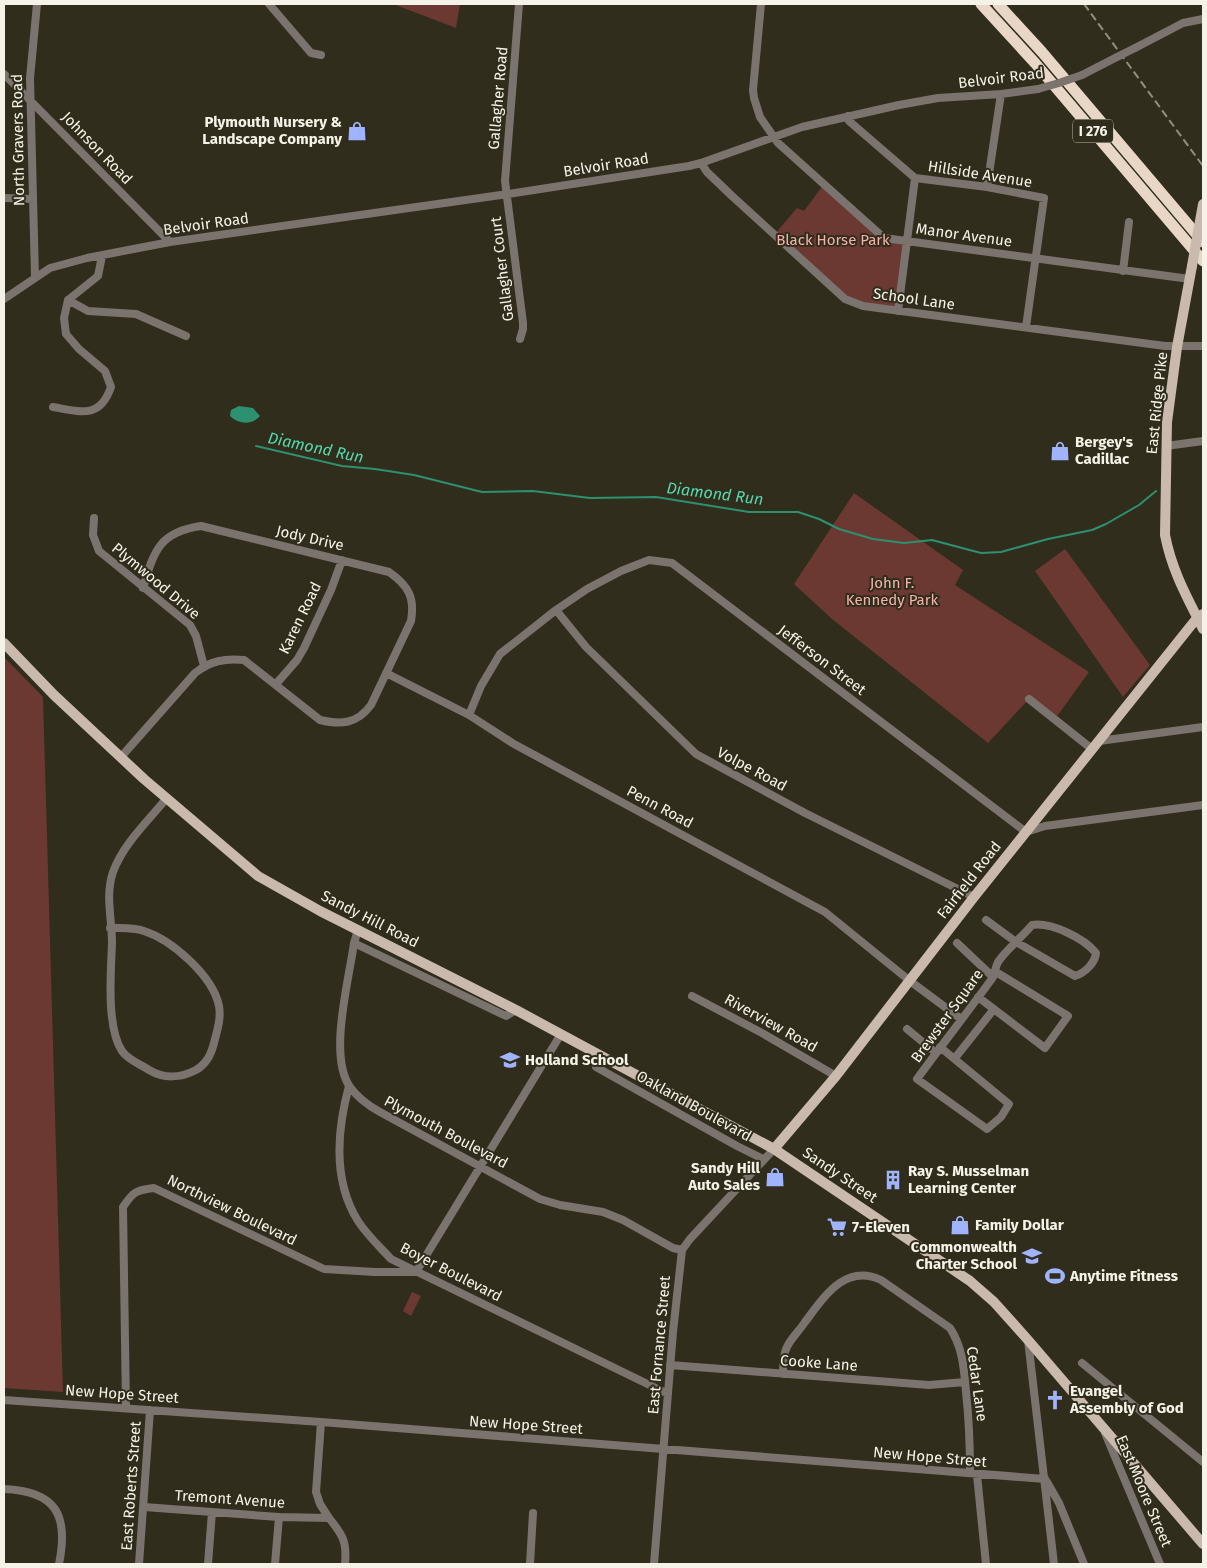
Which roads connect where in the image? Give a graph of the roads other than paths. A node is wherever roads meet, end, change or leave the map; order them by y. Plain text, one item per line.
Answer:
1 (37, 4) edge
2 (269, 4) edge
3 (519, 4) edge
4 (762, 4) edge
5 (981, 4) edge
6 (998, 4) edge
7 (1203, 19) edge
8 (321, 54) dead end
9 (4, 74) edge
10 (1001, 94) junction
11 (31, 100) junction
12 (848, 116) junction
13 (773, 136) junction
14 (701, 163) junction
15 (915, 178) junction
16 (987, 187) junction
17 (508, 194) junction
18 (4, 198) edge
19 (33, 199) junction
20 (1203, 204) edge
21 (1129, 222) dead end
22 (907, 241) junction
23 (170, 242) junction
24 (1203, 242) edge
25 (102, 256) junction
26 (1036, 258) junction
27 (1198, 263) edge
28 (1124, 271) junction
29 (34, 277) junction
30 (1190, 279) junction
31 (4, 299) edge
32 (68, 300) junction
33 (898, 311) junction
34 (1026, 327) junction
35 (186, 336) dead end
36 (520, 339) dead end
37 (1203, 346) edge
38 (1177, 347) junction
39 (53, 407) dead end
40 (1203, 441) edge
41 (1166, 446) junction
42 (94, 518) dead end
43 (342, 560) junction
44 (144, 588) junction
45 (556, 610) junction
46 (1200, 616) edge
47 (1203, 629) edge
48 (4, 643) edge
49 (204, 666) junction
50 (386, 673) junction
51 (276, 684) junction
52 (1029, 699) dead end
53 (469, 715) junction
54 (1203, 727) edge
55 (1099, 741) junction
56 (1092, 749) junction
57 (121, 757) junction
58 (166, 799) junction
59 (1203, 806) edge
60 (1026, 832) junction
61 (974, 897) junction
62 (986, 920) dead end
63 (110, 928) junction
64 (358, 930) junction
65 (1016, 942) junction
66 (354, 943) junction
67 (957, 944) dead end
68 (995, 974) junction
69 (910, 981) junction
70 (692, 996) dead end
71 (978, 997) junction
72 (516, 1010) junction
73 (994, 1010) junction
74 (960, 1019) junction
75 (906, 1029) dead end
76 (561, 1034) junction
77 (938, 1050) junction
78 (599, 1055) junction
79 (955, 1058) junction
80 (836, 1076) junction
81 (349, 1086) junction
82 (774, 1149) junction
83 (763, 1159) junction
84 (481, 1165) junction
85 (682, 1250) junction
86 (416, 1272) junction
87 (1028, 1340) junction
88 (1082, 1363) dead end
89 (670, 1365) junction
90 (783, 1374) junction
91 (965, 1382) junction
92 (668, 1394) junction
93 (4, 1400) edge
94 (126, 1408) junction
95 (150, 1410) junction
96 (320, 1422) junction
97 (1103, 1428) junction
98 (664, 1449) junction
99 (1203, 1462) edge
100 (974, 1474) junction
101 (1046, 1479) junction
102 (4, 1489) edge
103 (144, 1507) junction
104 (212, 1512) junction
105 (533, 1513) dead end
106 (279, 1517) junction
107 (329, 1518) junction
108 (1203, 1544) edge
109 (59, 1564) edge
110 (140, 1564) edge
111 (208, 1564) edge
112 (275, 1564) edge
113 (345, 1564) edge
114 (530, 1564) edge
115 (654, 1564) edge
116 (986, 1564) edge
117 (1054, 1564) edge
118 (1084, 1564) edge
119 (1160, 1564) edge

1 - 11 street, North Gravers Road
2 - 8 street
3 - 17 street, Gallagher Road
4 - 13 street, Manor Avenue
5 - 27 highway, I 276
6 - 24 highway, I 276
7 - 10 street, Belvoir Road, bridge
9 - 11 street, Johnson Road
10 - 12 street, Belvoir Road
10 - 16 street
11 - 19 street, North Gravers Road
11 - 23 street, Johnson Road
12 - 13 street, Belvoir Road
12 - 15 street, Hillside Avenue
13 - 14 street, Belvoir Road
13 - 22 street, Manor Avenue
14 - 17 street, Belvoir Road
14 - 33 street, School Lane
15 - 16 street, Hillside Avenue
15 - 22 street
16 - 26 street, Hillside Avenue
17 - 23 street, Belvoir Road
17 - 36 street, Gallagher Court
18 - 19 street
19 - 29 street, North Gravers Road
20 - 27 main road, East Ridge Pike, bridge
21 - 28 street
22 - 26 street, Manor Avenue
22 - 33 street
23 - 25 street, Belvoir Road
25 - 29 street, Belvoir Road
25 - 32 street
26 - 28 street, Manor Avenue
26 - 34 street
27 - 30 main road, East Ridge Pike
28 - 30 street, Manor Avenue
29 - 31 street, Belvoir Road
30 - 38 main road, East Ridge Pike
32 - 35 street
32 - 39 street
33 - 34 street, School Lane
34 - 38 street, School Lane
37 - 38 street, School Lane
38 - 41 main road, East Ridge Pike
40 - 41 street
41 - 46 main road, East Ridge Pike
42 - 44 street, Plymwood Drive
43 - 44 street, Jody Drive
43 - 50 street, Jody Drive
43 - 51 street, Karen Road
44 - 49 street, Plymwood Drive
45 - 53 street, Jefferson Street
45 - 60 street, Jefferson Street
45 - 61 street, Volpe Road
46 - 47 main road, East Ridge Pike
46 - 55 main road, Fairfield Road
48 - 57 main road, Sandy Hill Road
49 - 51 street, Jody Drive
49 - 57 street
50 - 51 street, Jody Drive
50 - 53 street, Penn Road
52 - 56 street
53 - 69 street, Penn Road
54 - 55 street
55 - 56 main road, Fairfield Road
56 - 60 main road, Fairfield Road
57 - 58 main road, Sandy Hill Road
58 - 63 street
58 - 64 main road, Sandy Hill Road
59 - 60 street
60 - 61 main road, Fairfield Road
61 - 69 main road, Fairfield Road
62 - 65 street
63 - 63 street
64 - 66 street, Plymouth Boulevard
64 - 72 main road, Sandy Hill Road
65 - 65 street
65 - 68 street, Brewster Square
66 - 72 street
66 - 81 street, Plymouth Boulevard
67 - 68 street
68 - 71 street, Brewster Square
68 - 73 street
69 - 74 street, Penn Road
69 - 80 main road, Fairfield Road
70 - 80 street, Riverview Road
71 - 73 street
71 - 74 street, Brewster Square
72 - 76 main road, Sandy Hill Road
73 - 79 street
74 - 77 street, Brewster Square
75 - 77 street
76 - 78 main road, Sandy Hill Road
76 - 84 street
77 - 79 street
77 - 79 street, Brewster Square
78 - 82 main road, Sandy Hill Road
78 - 83 street, Oakland Boulevard
80 - 82 main road, Fairfield Road
81 - 84 street, Plymouth Boulevard
81 - 86 street, Boyer Boulevard
82 - 83 street, Fairfield Road
82 - 87 main road, Sandy Street
83 - 85 street
84 - 85 street, Plymouth Boulevard
84 - 86 street
85 - 89 street, East Fornance Street
86 - 92 street, Boyer Boulevard
86 - 94 street, Northview Boulevard
87 - 97 main road, Sandy Street
87 - 101 street
88 - 99 street
89 - 90 street, Cooke Lane
89 - 92 street, East Fornance Street
90 - 91 street, Cooke Lane
90 - 91 street, Cedar Lane
91 - 100 street, Cedar Lane
92 - 98 street, East Fornance Street
93 - 94 street, New Hope Street
94 - 95 street, New Hope Street
95 - 96 street, New Hope Street
95 - 103 street, East Roberts Street
96 - 98 street, New Hope Street
96 - 107 street
97 - 108 main road, Sandy Street
97 - 119 street, East Moore Street
98 - 100 street, New Hope Street
98 - 115 street, East Fornance Street
100 - 101 street, New Hope Street
100 - 116 street, Cedar Lane
101 - 117 street
101 - 118 street
102 - 109 street
103 - 104 street, Tremont Avenue
103 - 110 street, East Roberts Street
104 - 106 street, Tremont Avenue
104 - 111 street
105 - 114 street
106 - 107 street, Tremont Avenue
106 - 112 street
107 - 113 street

